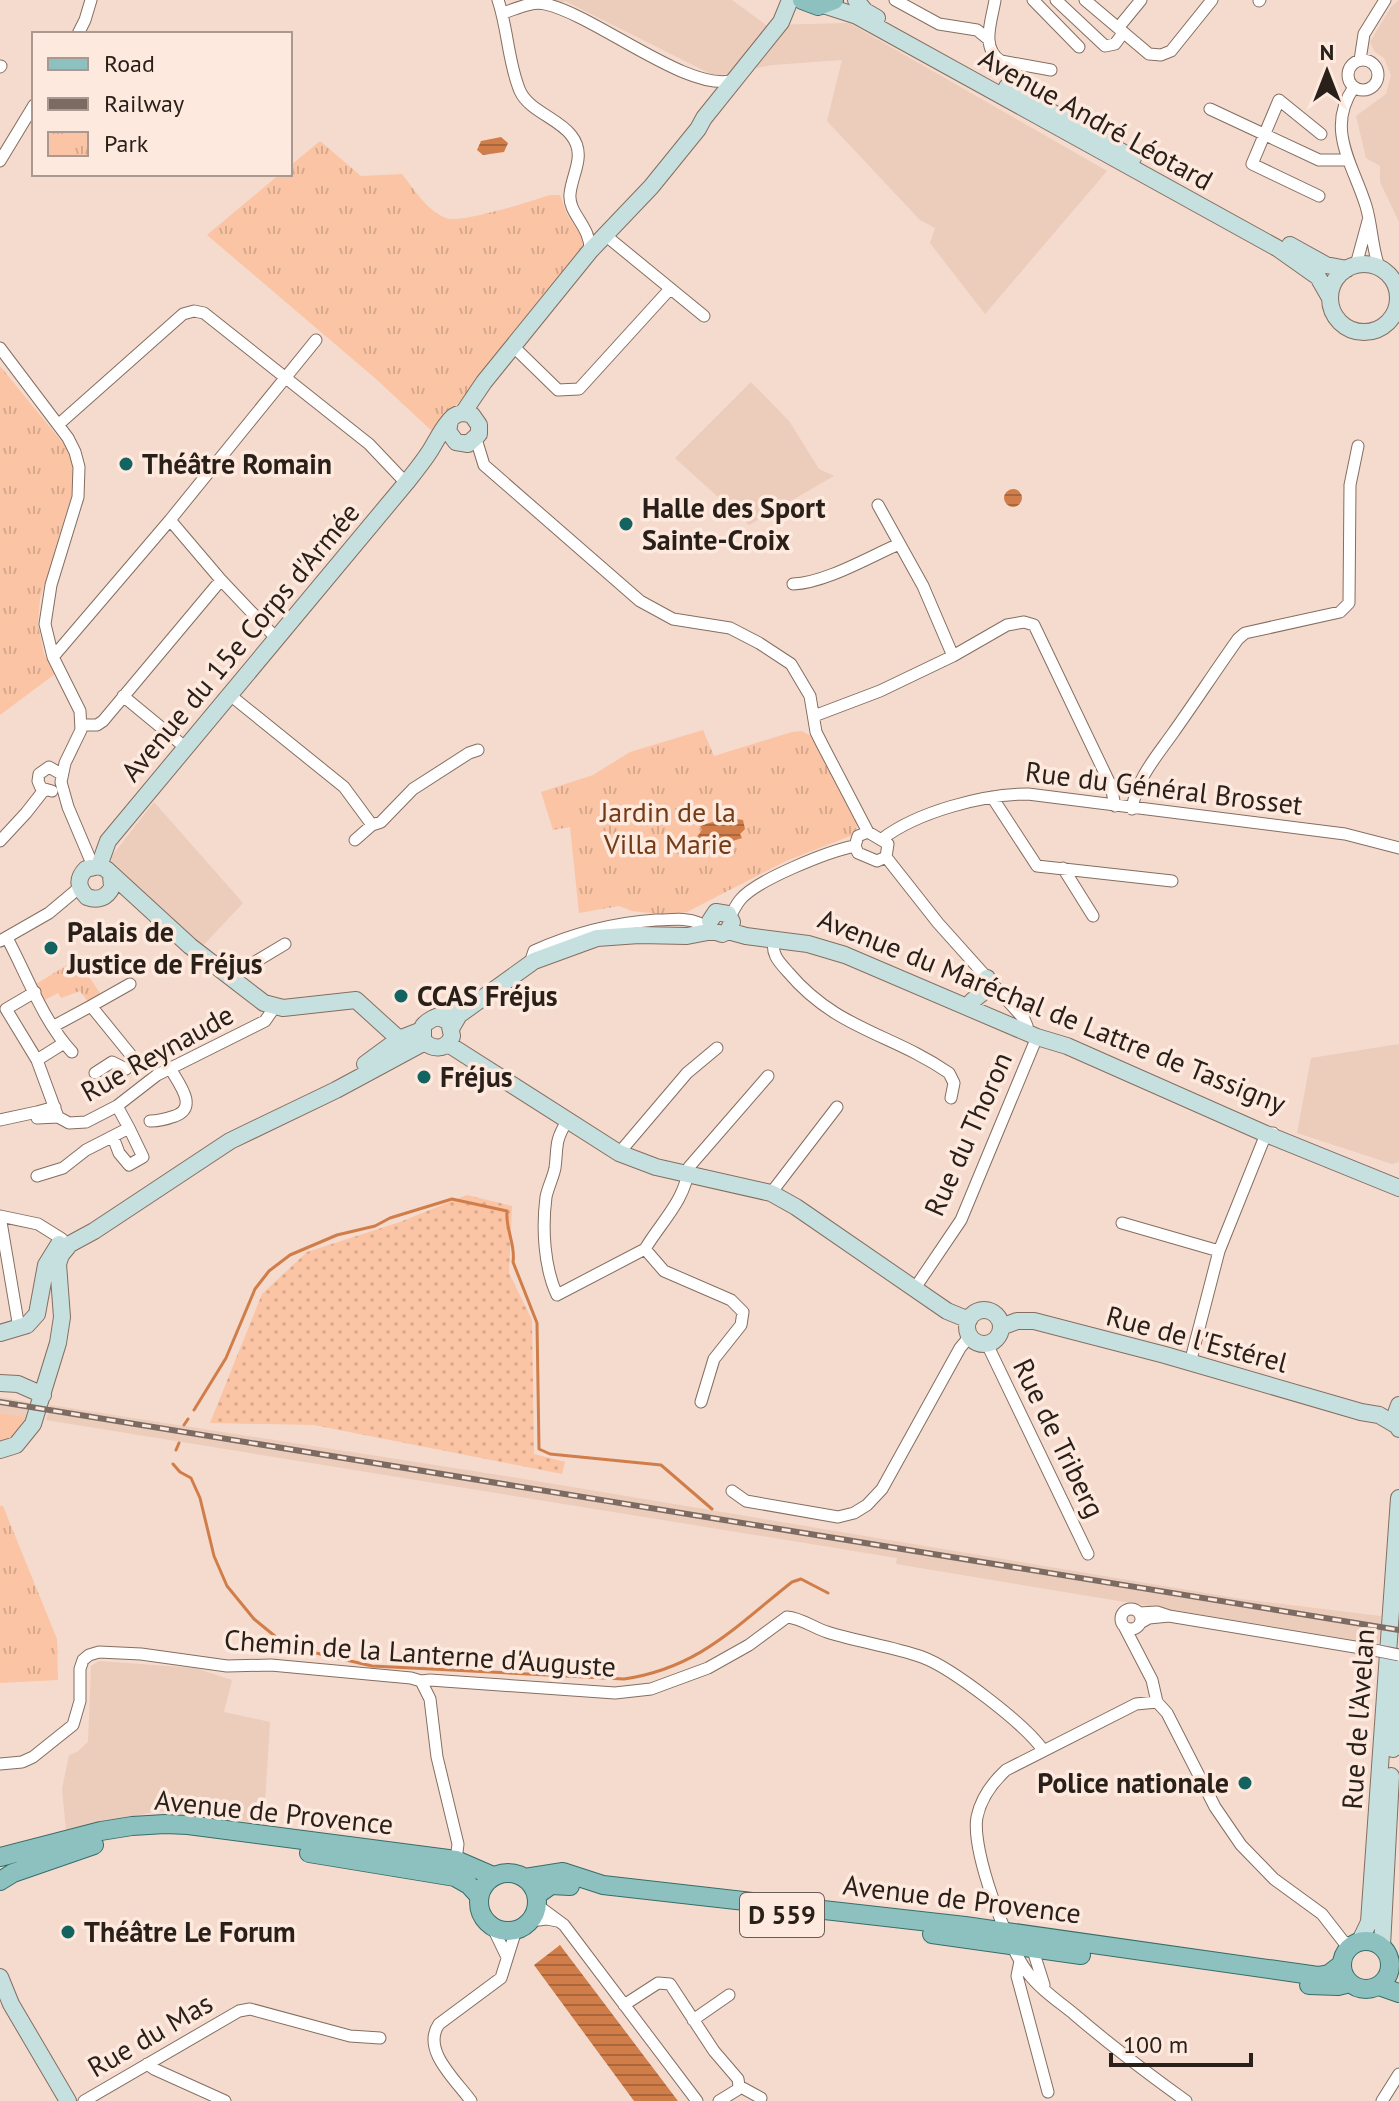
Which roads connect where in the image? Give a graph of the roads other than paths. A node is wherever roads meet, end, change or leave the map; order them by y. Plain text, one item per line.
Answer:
1 (91, 0) edge
2 (498, 0) edge
3 (790, 0) edge
4 (856, 0) edge
5 (895, 0) edge
6 (995, 0) edge
7 (1033, 0) edge
8 (1056, 0) edge
9 (1085, 0) edge
10 (1141, 0) edge
11 (1212, 0) edge
12 (1385, 0) edge
13 (818, 3) edge
14 (503, 13) junction
15 (1120, 31) junction
16 (79, 32) edge
17 (988, 39) junction
18 (1079, 47) dead end
19 (1360, 60) junction
20 (1051, 70) dead end
21 (736, 79) junction
22 (1354, 87) junction
23 (32, 108) edge
24 (1210, 109) dead end
25 (698, 129) junction
26 (1264, 134) junction
27 (1321, 134) dead end
28 (1348, 160) junction
29 (0, 161) edge
30 (1319, 196) dead end
31 (1369, 217) junction
32 (608, 238) junction
33 (590, 251) junction
34 (1352, 267) junction
35 (1379, 267) junction
36 (1396, 282) edge
37 (669, 290) junction
38 (1330, 298) junction
39 (1398, 309) edge
40 (704, 316) dead end
41 (316, 340) dead end
42 (0, 348) edge
43 (518, 351) junction
44 (285, 378) junction
45 (463, 417) junction
46 (59, 424) junction
47 (476, 439) junction
48 (453, 440) junction
49 (1358, 446) dead end
50 (429, 454) junction
51 (406, 483) junction
52 (878, 505) dead end
53 (170, 520) junction
54 (899, 544) junction
55 (221, 580) junction
56 (793, 584) dead end
57 (276, 638) junction
58 (953, 656) junction
59 (53, 657) junction
60 (230, 695) junction
61 (123, 696) junction
62 (814, 716) junction
63 (82, 725) junction
64 (74, 743) junction
65 (186, 748) junction
66 (478, 750) dead end
67 (49, 767) junction
68 (61, 778) junction
69 (48, 790) junction
70 (992, 797) junction
71 (1115, 806) junction
72 (68, 807) junction
73 (1132, 809) junction
74 (372, 825) junction
75 (868, 832) junction
76 (882, 839) junction
77 (355, 840) dead end
78 (0, 841) edge
79 (855, 846) junction
80 (104, 847) junction
81 (87, 848) junction
82 (1399, 848) edge
83 (886, 857) junction
84 (1063, 868) junction
85 (104, 873) junction
86 (1172, 881) dead end
87 (80, 887) junction
88 (1093, 916) dead end
89 (719, 924) junction
90 (774, 939) junction
91 (4, 940) edge
92 (285, 944) dead end
93 (230, 977) junction
94 (987, 978) junction
95 (130, 984) dead end
96 (35, 992) junction
97 (972, 1001) junction
98 (91, 1006) junction
99 (272, 1011) junction
100 (54, 1026) junction
101 (446, 1029) junction
102 (1032, 1031) junction
103 (424, 1036) junction
104 (398, 1046) junction
105 (717, 1048) dead end
106 (37, 1060) junction
107 (170, 1068) junction
108 (95, 1073) dead end
109 (768, 1076) dead end
110 (951, 1098) dead end
111 (117, 1106) junction
112 (837, 1107) dead end
113 (58, 1115) junction
114 (0, 1120) edge
115 (150, 1121) dead end
116 (567, 1121) junction
117 (129, 1128) junction
118 (1266, 1134) junction
119 (113, 1137) junction
120 (1306, 1141) junction
121 (619, 1153) junction
122 (688, 1174) junction
123 (37, 1176) dead end
124 (1399, 1178) edge
125 (1399, 1188) edge
126 (771, 1193) junction
127 (0, 1216) edge
128 (1122, 1223) dead end
129 (2, 1238) edge
130 (64, 1244) junction
131 (645, 1249) junction
132 (1219, 1251) junction
133 (5, 1278) edge
134 (915, 1288) junction
135 (1001, 1327) junction
136 (19, 1328) junction
137 (969, 1328) junction
138 (0, 1333) edge
139 (987, 1344) junction
140 (1190, 1363) junction
141 (0, 1383) edge
142 (43, 1395) junction
143 (701, 1402) dead end
144 (1398, 1417) edge
145 (0, 1450) edge
146 (732, 1491) dead end
147 (1399, 1498) edge
148 (1088, 1554) dead end
149 (1399, 1655) edge
150 (1399, 1663) edge
151 (1150, 1677) junction
152 (421, 1681) junction
153 (1142, 1701) junction
154 (1157, 1702) junction
155 (1043, 1750) junction
156 (0, 1764) edge
157 (0, 1857) edge
158 (456, 1860) junction
159 (493, 1876) junction
160 (525, 1878) junction
161 (0, 1881) edge
162 (0, 1893) edge
163 (479, 1896) junction
164 (530, 1913) junction
165 (562, 1922) junction
166 (492, 1926) junction
167 (1020, 1944) junction
168 (1382, 1946) junction
169 (1349, 1952) junction
170 (506, 1955) junction
171 (1395, 1970) edge
172 (0, 1977) edge
173 (1350, 1983) junction
174 (1379, 1986) junction
175 (1399, 1993) edge
176 (729, 1995) dead end
177 (624, 2005) junction
178 (693, 2020) junction
179 (380, 2038) dead end
180 (147, 2064) junction
181 (1399, 2074) edge
182 (739, 2086) junction
183 (1048, 2092) dead end
184 (761, 2098) dead end
185 (68, 2101) edge
186 (84, 2101) edge
187 (225, 2101) edge
188 (471, 2101) edge
189 (697, 2101) edge
190 (719, 2101) edge
191 (1186, 2101) edge
192 (1382, 2101) edge

1 - 16 street
2 - 14 street
3 - 21 main road, Avenue du 15e Corps d'Armée
4 - 34 main road, Avenue André Léotard
5 - 17 street
6 - 17 street
7 - 18 street
8 - 15 street
9 - 15 street
10 - 15 street
11 - 15 street
12 - 19 street
13 - 25 main road, Avenue du 15e Corps d'Armée
13 - 38 main road, Avenue André Léotard
14 - 21 street
14 - 33 street
17 - 20 street
19 - 22 street
19 - 22 street
21 - 25 main road, Avenue du 15e Corps d'Armée
22 - 28 street
23 - 29 street
24 - 26 street
25 - 32 main road, Avenue du 15e Corps d'Armée
26 - 27 street
26 - 28 street
26 - 30 street
28 - 31 street
31 - 34 street
31 - 35 street
32 - 33 main road, Avenue du 15e Corps d'Armée
32 - 37 street
32 - 43 main road, Avenue du 15e Corps d'Armée
33 - 45 main road, Avenue du 15e Corps d'Armée
34 - 35 main road
34 - 38 main road
35 - 36 main road
36 - 39 main road
37 - 40 street
37 - 43 street
38 - 39 main road
41 - 44 street
42 - 46 street
43 - 45 main road, Avenue du 15e Corps d'Armée
44 - 46 street
44 - 51 street
44 - 53 street
45 - 47 main road
45 - 48 main road
45 - 50 main road, Avenue du 15e Corps d'Armée
46 - 59 street
47 - 48 main road
47 - 62 street
48 - 50 main road, Avenue du 15e Corps d'Armée
49 - 73 street
50 - 51 main road, Avenue du 15e Corps d'Armée
51 - 57 main road, Avenue du 15e Corps d'Armée
52 - 54 street
53 - 55 street
53 - 59 street
54 - 56 street
54 - 58 street
55 - 57 street
55 - 61 street
57 - 60 main road, Avenue du 15e Corps d'Armée
58 - 62 street
58 - 71 street
59 - 63 street
60 - 65 main road, Avenue du 15e Corps d'Armée
60 - 74 street
61 - 63 street
61 - 65 street
62 - 75 street
63 - 64 street
64 - 67 street
64 - 68 street
65 - 80 main road, Avenue du 15e Corps d'Armée
66 - 74 street
67 - 68 street
67 - 69 street
68 - 69 street
68 - 72 street
69 - 72 street
69 - 78 street
70 - 71 street, Rue du Général Brosset
70 - 76 street, Rue du Général Brosset
70 - 84 street
71 - 73 street, Rue du Général Brosset
72 - 81 street
73 - 82 street, Rue du Général Brosset
74 - 77 street
75 - 76 street
75 - 79 street
76 - 83 street
79 - 83 street
79 - 89 street
80 - 81 street
80 - 85 main road, Avenue du 15e Corps d'Armée
81 - 85 street
83 - 94 street
84 - 86 street
84 - 88 street
85 - 87 main road, Avenue du 15e Corps d'Armée
85 - 87 main road
85 - 93 main road
85 - 99 main road
87 - 91 street
89 - 90 main road, Avenue du Maréchal de Lattre de Tassigny
89 - 97 main road, Avenue du Maréchal de Lattre de Tassigny
89 - 101 main road
89 - 101 main road
90 - 102 main road, Avenue du Maréchal de Lattre de Tassigny
90 - 110 street
91 - 96 street
92 - 93 street
93 - 104 main road
94 - 97 main road
94 - 102 street
95 - 98 street
96 - 100 street
96 - 106 street
97 - 102 main road, Avenue du Maréchal de Lattre de Tassigny
98 - 100 street
98 - 108 street
99 - 104 main road
99 - 107 street, Rue Reynaude
100 - 106 street
101 - 103 main road
101 - 103 main road
101 - 116 main road
102 - 118 main road, Avenue du Maréchal de Lattre de Tassigny
102 - 120 main road, Avenue du Maréchal de Lattre de Tassigny
102 - 134 street, Rue du Thoron
103 - 104 main road
104 - 130 main road
105 - 121 street
106 - 113 street
107 - 111 street, Rue Reynaude
107 - 115 street
109 - 122 street
111 - 113 street, Rue Reynaude
111 - 117 street
112 - 126 street
113 - 114 street
116 - 121 main road
116 - 131 street
117 - 119 street
117 - 119 street
118 - 120 street, Avenue du Maréchal de Lattre de Tassigny
118 - 125 main road, Avenue du Maréchal de Lattre de Tassigny
118 - 132 street
119 - 123 street
120 - 124 main road, Avenue du Maréchal de Lattre de Tassigny
121 - 122 main road
122 - 126 main road
122 - 131 street
126 - 134 main road
127 - 129 street
127 - 130 street
128 - 132 street
129 - 133 street
130 - 136 main road
130 - 142 main road
131 - 143 street
132 - 140 street
133 - 136 street
134 - 137 main road
135 - 137 main road
135 - 139 main road
135 - 140 main road, Rue de l'Estérel
136 - 138 main road
137 - 139 main road
137 - 146 street
139 - 148 street, Rue de Triberg
140 - 144 main road, Rue de l'Estérel
141 - 142 main road
142 - 145 main road
147 - 169 main road, Rue de l'Avelan
149 - 151 street, bridge
150 - 168 main road, Rue de l'Avelan
151 - 153 street
151 - 154 street
152 - 155 street, Chemin de la Lanterne d'Auguste
152 - 156 street, Chemin de la Lanterne d'Auguste
152 - 158 street
153 - 154 street
153 - 155 street
154 - 169 street
155 - 167 street
157 - 158 main road, Avenue de Provence
158 - 159 main road, Avenue de Provence
159 - 160 main road
159 - 163 main road
160 - 164 main road
160 - 167 main road, Avenue de Provence / D 559
161 - 162 main road
161 - 163 main road, Avenue de Provence
163 - 166 main road
164 - 165 street
164 - 165 street
164 - 166 main road
164 - 167 main road, Avenue de Provence / D 559
164 - 170 street
165 - 177 street
166 - 170 street
167 - 169 main road, Avenue de Provence / D 559
167 - 173 main road, Avenue de Provence / D 559
167 - 183 street
167 - 191 street
168 - 169 main road
168 - 171 main road
169 - 173 main road
170 - 188 street
171 - 174 main road
172 - 185 main road
173 - 174 main road
174 - 175 main road
176 - 178 street
177 - 178 street
177 - 189 street
178 - 182 street
179 - 180 street, Rue du Mas
180 - 186 street, Rue du Mas
180 - 187 street
181 - 192 street
182 - 184 street
182 - 190 street

